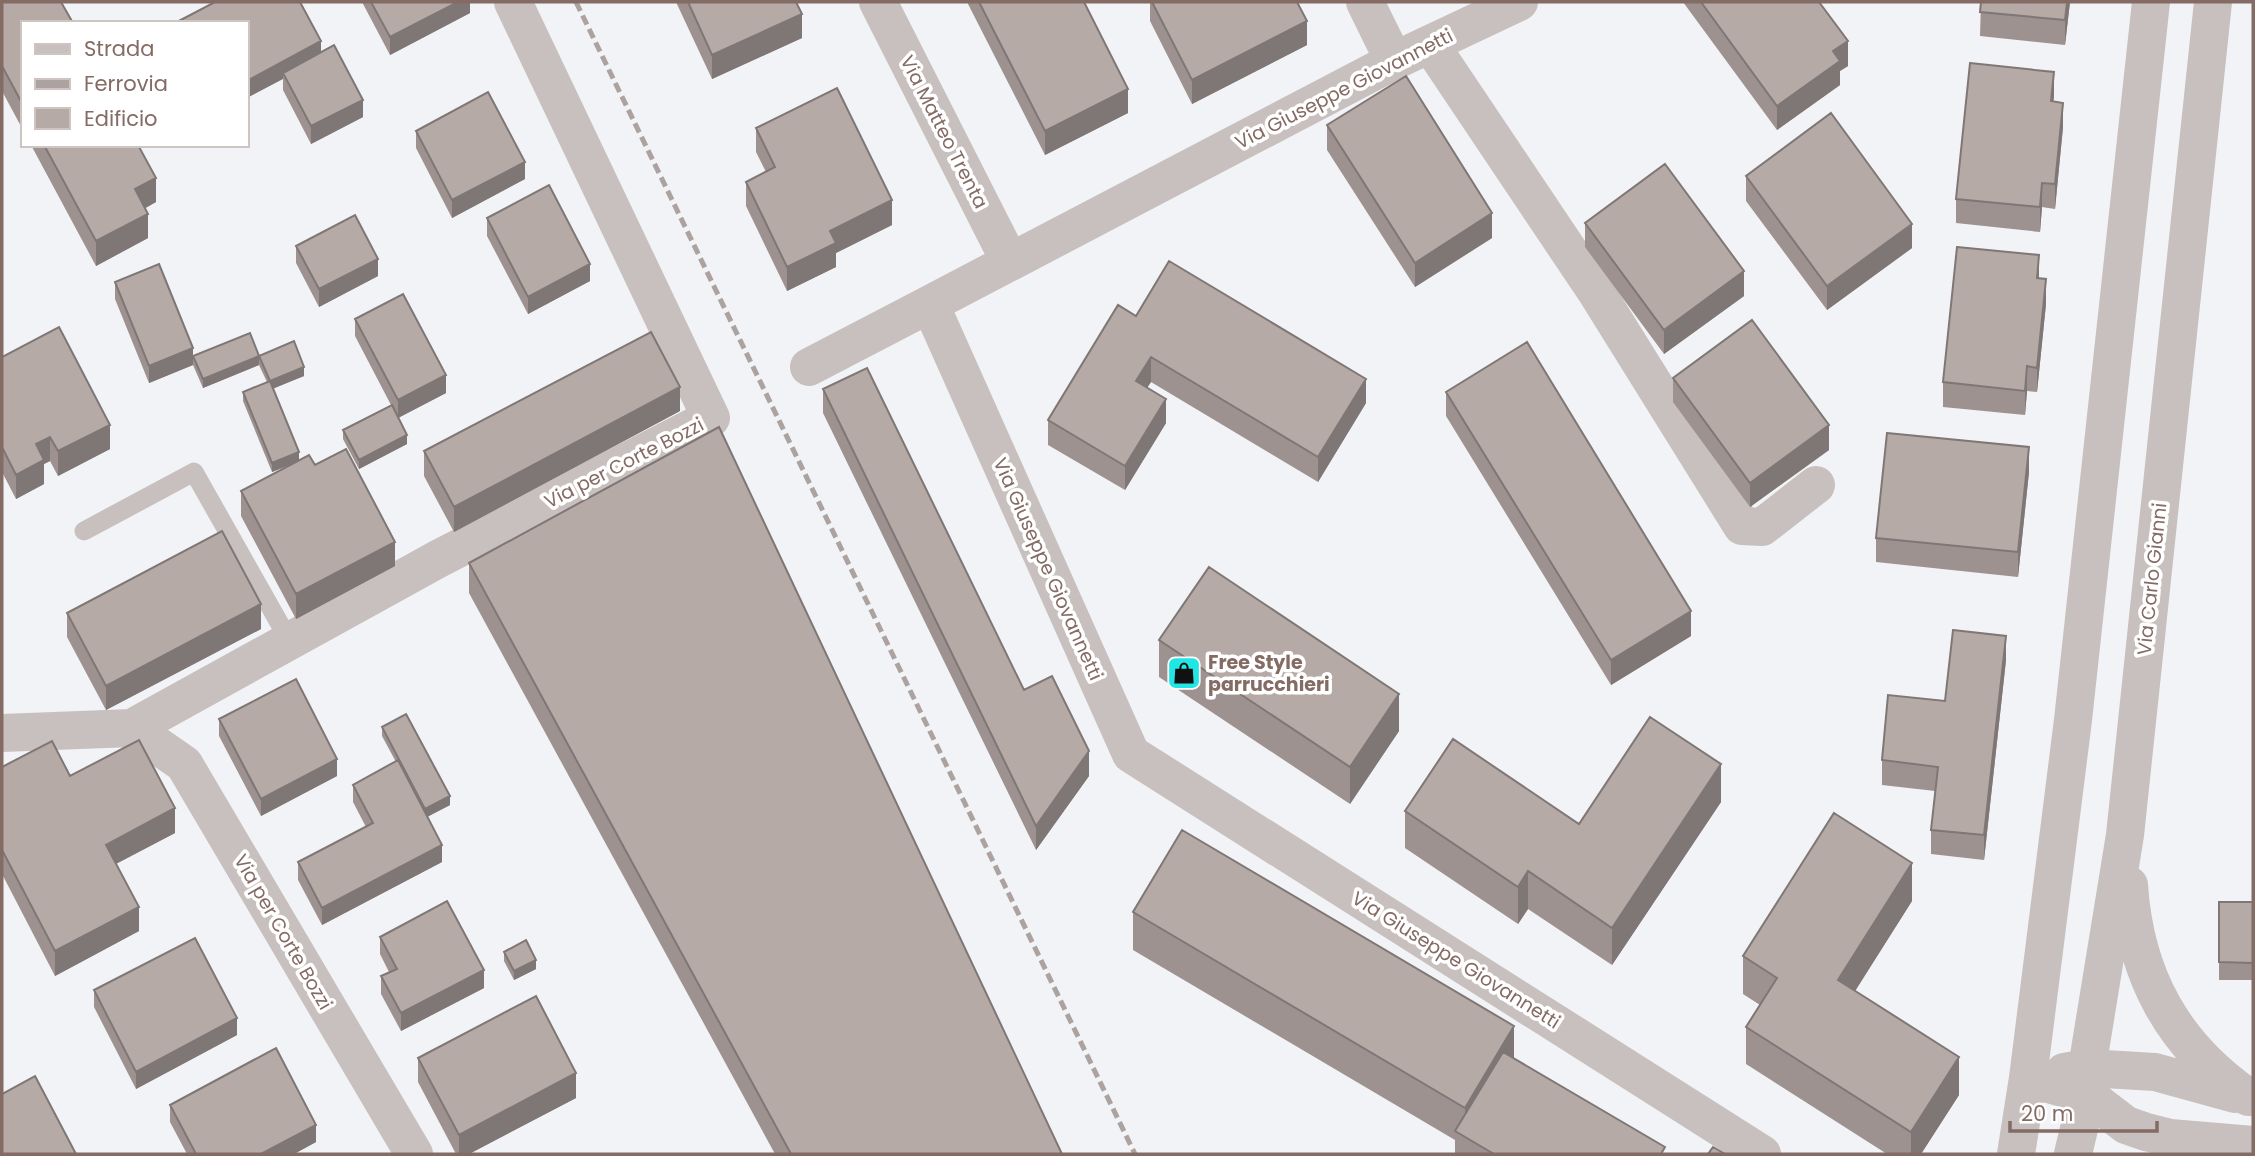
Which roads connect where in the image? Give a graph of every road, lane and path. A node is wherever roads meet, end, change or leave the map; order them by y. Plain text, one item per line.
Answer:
1 (513, 2) edge
2 (878, 2) edge
3 (1365, 2) edge
4 (1519, 2) edge
5 (2151, 2) edge
6 (2213, 2) edge
7 (1430, 44) junction
8 (1394, 61) junction
9 (1010, 262) junction
10 (930, 304) junction
11 (809, 367) dead end
12 (1815, 485) dead end
13 (84, 531) dead end
14 (290, 642) junction
15 (132, 728) junction
16 (2, 733) edge
17 (2125, 835) junction
18 (2028, 1079) junction
19 (2087, 1082) junction
20 (2251, 1099) edge
21 (2253, 1145) edge
22 (414, 1154) edge
23 (1762, 1154) edge
24 (2015, 1154) edge
25 (2073, 1154) edge

1 - 14 street, Via per Corte Bozzi
2 - 9 street, Via Matteo Trenta
3 - 8 street
4 - 7 street, Via Giuseppe Giovannetti
5 - 18 street
6 - 17 street, Via Carlo Gianni
7 - 8 street, Via Giuseppe Giovannetti
7 - 12 street
8 - 9 street, Via Giuseppe Giovannetti
9 - 10 street, Via Giuseppe Giovannetti
10 - 11 street
10 - 23 street, Via Giuseppe Giovannetti
13 - 14 lane
14 - 15 street, Via per Corte Bozzi
15 - 16 street, Via per Corte Bozzi
15 - 22 street, Via per Corte Bozzi
17 - 19 street, Via Carlo Gianni
17 - 20 street
18 - 19 street
18 - 24 street
19 - 20 street
19 - 21 street
19 - 25 street, Via Carlo Gianni

